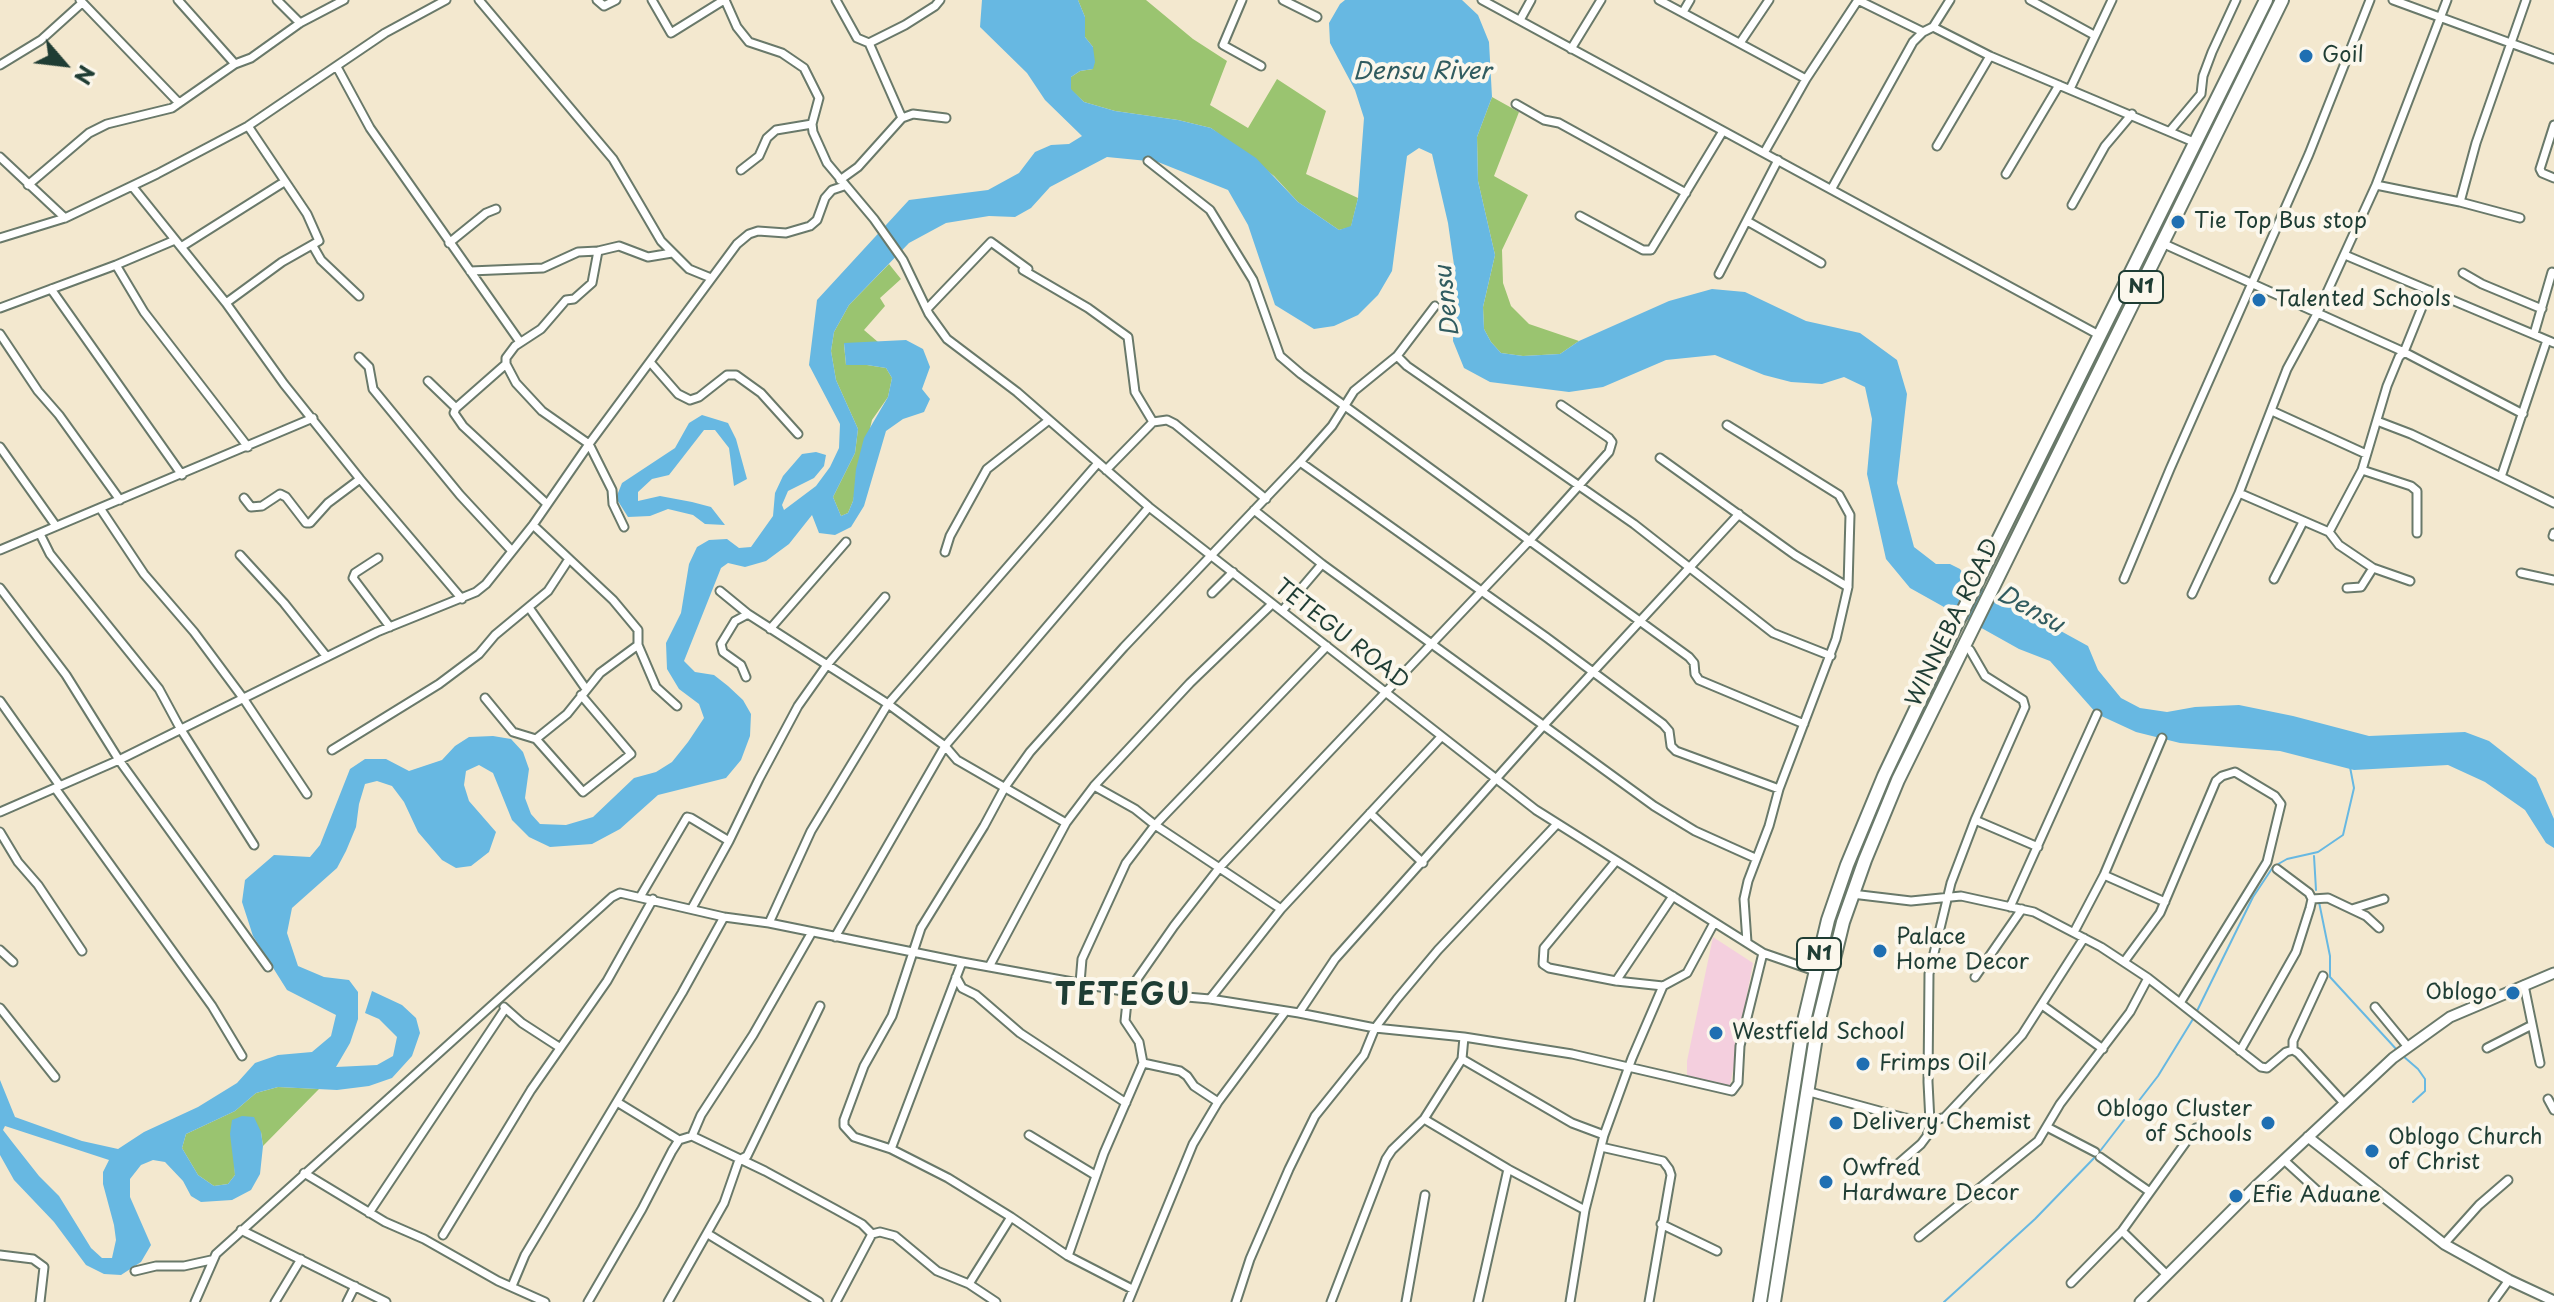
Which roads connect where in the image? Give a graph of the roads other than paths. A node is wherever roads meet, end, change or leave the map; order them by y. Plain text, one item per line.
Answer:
1 (178, 0) edge
2 (277, 0) edge
3 (344, 0) edge
4 (446, 0) edge
5 (479, 0) edge
6 (597, 0) edge
7 (616, 0) edge
8 (652, 0) edge
9 (724, 0) edge
10 (836, 0) edge
11 (940, 0) edge
12 (1242, 0) edge
13 (1283, 0) edge
14 (1482, 0) edge
15 (1531, 0) edge
16 (1601, 0) edge
17 (1659, 0) edge
18 (1690, 0) edge
19 (1769, 0) edge
20 (1950, 0) edge
21 (2031, 0) edge
22 (2112, 0) edge
23 (2236, 0) edge
24 (2266, 0) edge
25 (2282, 0) edge
26 (2370, 0) edge
27 (2393, 0) edge
28 (2447, 0) edge
29 (2526, 0) edge
30 (81, 1) edge
31 (1683, 12) junction
32 (1317, 17) dead end
33 (2442, 18) junction
34 (1520, 20) junction
35 (300, 23) junction
36 (1933, 27) junction
37 (1923, 32) junction
38 (2094, 35) junction
39 (869, 43) junction
40 (1740, 43) junction
41 (2244, 43) junction
42 (2509, 43) junction
43 (1571, 49) junction
44 (1990, 56) junction
45 (2554, 59) edge
46 (235, 64) junction
47 (0, 65) edge
48 (1261, 66) dead end
49 (2250, 66) junction
50 (337, 67) junction
51 (1806, 79) junction
52 (2059, 85) junction
53 (2070, 89) junction
54 (2201, 94) junction
55 (2218, 97) junction
56 (179, 103) junction
57 (1516, 104) dead end
58 (2132, 114) junction
59 (2226, 114) junction
60 (902, 118) junction
61 (946, 118) dead end
62 (812, 124) junction
63 (2554, 125) edge
64 (248, 126) junction
65 (1723, 131) junction
66 (2170, 131) junction
67 (2196, 143) junction
68 (1937, 146) dead end
69 (1764, 153) junction
70 (0, 157) edge
71 (1778, 160) junction
72 (1148, 161) dead end
73 (741, 170) dead end
74 (2006, 174) dead end
75 (2554, 178) edge
76 (284, 182) junction
77 (842, 183) junction
78 (28, 185) junction
79 (2376, 185) junction
80 (132, 186) junction
81 (1832, 188) junction
82 (1686, 193) junction
83 (2460, 202) junction
84 (2072, 205) dead end
85 (496, 209) dead end
86 (1580, 216) dead end
87 (65, 218) junction
88 (2520, 218) dead end
89 (1747, 221) junction
90 (0, 238) edge
91 (175, 240) junction
92 (449, 243) junction
93 (2162, 243) junction
94 (313, 246) junction
95 (181, 247) junction
96 (598, 251) junction
97 (672, 253) junction
98 (2345, 255) junction
99 (1821, 263) dead end
100 (116, 265) junction
101 (470, 271) junction
102 (2552, 272) dead end
103 (2463, 273) dead end
104 (1719, 274) dead end
105 (711, 278) junction
106 (2253, 282) junction
107 (51, 289) junction
108 (2429, 290) junction
109 (359, 296) dead end
110 (226, 303) junction
111 (1435, 306) dead end
112 (0, 308) edge
113 (927, 309) junction
114 (2542, 309) junction
115 (2318, 312) junction
116 (0, 334) edge
117 (2534, 334) junction
118 (2099, 335) junction
119 (520, 342) junction
120 (2551, 342) edge
121 (2404, 352) junction
122 (1397, 356) junction
123 (359, 357) dead end
124 (650, 362) junction
125 (506, 364) junction
126 (428, 381) dead end
127 (1346, 405) junction
128 (1561, 405) dead end
129 (456, 408) junction
130 (2272, 411) junction
131 (2523, 414) junction
132 (313, 418) junction
133 (1049, 420) junction
134 (2377, 421) junction
135 (1153, 422) junction
136 (1727, 425) dead end
137 (798, 434) dead end
138 (589, 444) junction
139 (0, 447) edge
140 (248, 447) junction
141 (2366, 454) junction
142 (1660, 458) dead end
143 (1300, 462) junction
144 (1098, 463) junction
145 (1106, 470) junction
146 (2362, 470) junction
147 (182, 475) junction
148 (2501, 477) junction
149 (360, 479) junction
150 (1579, 487) junction
151 (2239, 493) junction
152 (244, 498) dead end
153 (1266, 499) junction
154 (120, 500) junction
155 (2554, 503) edge
156 (547, 504) junction
157 (1149, 507) junction
158 (100, 508) junction
159 (1254, 510) junction
160 (1739, 514) junction
161 (2303, 522) junction
162 (533, 525) junction
163 (56, 526) junction
164 (624, 527) dead end
165 (2329, 532) junction
166 (2417, 533) dead end
167 (40, 534) junction
168 (1531, 539) junction
169 (846, 542) dead end
170 (0, 550) edge
171 (512, 551) junction
172 (945, 552) dead end
173 (240, 555) dead end
174 (1211, 555) junction
175 (378, 558) dead end
176 (569, 559) junction
177 (1322, 564) junction
178 (2373, 568) junction
179 (1690, 570) junction
180 (1233, 572) junction
181 (2521, 573) dead end
182 (2124, 579) dead end
183 (2274, 579) dead end
184 (2554, 580) edge
185 (2410, 581) dead end
186 (1848, 587) junction
187 (0, 588) edge
188 (2347, 588) dead end
189 (720, 591) dead end
190 (1482, 592) junction
191 (1212, 593) dead end
192 (2192, 594) dead end
193 (885, 597) dead end
194 (462, 599) junction
195 (1272, 604) junction
196 (530, 609) junction
197 (1282, 611) junction
198 (748, 614) junction
199 (1640, 621) junction
200 (390, 627) junction
201 (770, 629) junction
202 (1431, 643) junction
203 (638, 645) junction
204 (1327, 646) junction
205 (1970, 650) dead end
206 (1831, 656) junction
207 (327, 657) junction
208 (827, 665) junction
209 (1595, 672) junction
210 (746, 677) dead end
211 (584, 692) junction
212 (1386, 693) junction
213 (243, 698) junction
214 (485, 698) dead end
215 (0, 701) edge
216 (888, 704) junction
217 (677, 706) dead end
218 (2097, 714) dead end
219 (1804, 724) junction
220 (1544, 725) junction
221 (180, 728) junction
222 (1441, 737) junction
223 (2162, 738) dead end
224 (536, 739) junction
225 (945, 746) junction
226 (332, 750) dead end
227 (119, 760) junction
228 (1497, 781) junction
229 (1094, 786) junction
230 (58, 787) junction
231 (1005, 787) junction
232 (1779, 789) junction
233 (307, 794) dead end
234 (0, 812) edge
235 (1370, 813) junction
236 (1975, 820) junction
237 (1066, 823) junction
238 (1557, 824) junction
239 (1155, 825) junction
240 (0, 832) edge
241 (729, 841) junction
242 (254, 845) dead end
243 (2038, 847) junction
244 (1755, 858) junction
245 (1616, 861) junction
246 (1423, 863) junction
247 (1220, 867) junction
248 (2277, 869) dead end
249 (2104, 875) junction
250 (1852, 894) junction
251 (1673, 896) junction
252 (640, 897) junction
253 (1948, 897) junction
254 (653, 899) junction
255 (2312, 899) junction
256 (2384, 899) dead end
257 (2165, 902) junction
258 (2010, 907) junction
259 (692, 908) junction
260 (1281, 909) junction
261 (2022, 909) junction
262 (2352, 909) junction
263 (724, 917) junction
264 (769, 923) junction
265 (1714, 923) junction
266 (2379, 928) dead end
267 (812, 932) junction
268 (2074, 932) junction
269 (835, 937) junction
270 (2084, 938) junction
271 (1747, 942) junction
272 (0, 950) edge
273 (82, 951) dead end
274 (914, 952) junction
275 (1763, 953) junction
276 (13, 962) dead end
277 (962, 962) junction
278 (2124, 962) junction
279 (990, 965) junction
280 (268, 967) dead end
281 (1815, 971) junction
282 (2554, 973) edge
283 (2323, 976) dead end
284 (956, 977) junction
285 (1975, 977) dead end
286 (2148, 978) junction
287 (1616, 981) junction
288 (1080, 983) junction
289 (2524, 985) junction
290 (1663, 986) junction
291 (1128, 992) junction
292 (1210, 999) junction
293 (497, 1000) junction
294 (2180, 1003) junction
295 (2042, 1005) junction
296 (820, 1006) dead end
297 (2375, 1007) dead end
298 (0, 1008) edge
299 (505, 1009) junction
300 (1285, 1012) junction
301 (1299, 1013) junction
302 (2532, 1025) junction
303 (1375, 1028) junction
304 (1464, 1037) junction
305 (559, 1047) junction
306 (2408, 1047) junction
307 (2487, 1048) dead end
308 (2103, 1049) junction
309 (2293, 1050) junction
310 (2240, 1051) junction
311 (242, 1056) dead end
312 (1462, 1059) junction
313 (1143, 1063) junction
314 (2540, 1063) dead end
315 (1629, 1067) junction
316 (55, 1077) dead end
317 (1806, 1091) junction
318 (2548, 1099) dead end
319 (617, 1102) junction
320 (1218, 1102) junction
321 (1126, 1103) junction
322 (2344, 1103) junction
323 (2554, 1110) edge
324 (1424, 1119) junction
325 (1930, 1122) junction
326 (2047, 1127) junction
327 (2196, 1128) dead end
328 (1029, 1135) dead end
329 (1604, 1135) junction
330 (692, 1136) junction
331 (2308, 1137) junction
332 (679, 1140) junction
333 (1601, 1147) junction
334 (891, 1149) junction
335 (739, 1160) junction
336 (2285, 1161) junction
337 (1898, 1164) dead end
338 (1508, 1169) junction
339 (304, 1173) junction
340 (1095, 1175) junction
341 (2508, 1180) dead end
342 (2150, 1192) junction
343 (2321, 1194) dead end
344 (1425, 1195) dead end
345 (1585, 1210) junction
346 (369, 1213) junction
347 (1011, 1217) junction
348 (1661, 1224) junction
349 (241, 1230) junction
350 (2122, 1231) junction
351 (708, 1234) junction
352 (872, 1234) junction
353 (443, 1235) dead end
354 (1919, 1237) dead end
355 (2444, 1244) junction
356 (1717, 1251) dead end
357 (0, 1255) edge
358 (1068, 1256) junction
359 (301, 1259) junction
360 (211, 1260) junction
361 (135, 1271) dead end
362 (2167, 1275) junction
363 (2509, 1280) junction
364 (2071, 1283) dead end
365 (969, 1284) junction
366 (355, 1286) junction
367 (512, 1286) junction
368 (1132, 1289) junction
369 (670, 1299) edge
370 (2554, 1301) edge
371 (40, 1302) edge
372 (195, 1302) edge
373 (275, 1302) edge
374 (347, 1302) edge
375 (386, 1302) edge
376 (545, 1302) edge
377 (588, 1302) edge
378 (681, 1302) edge
379 (819, 1302) edge
380 (836, 1302) edge
381 (996, 1302) edge
382 (1128, 1302) edge
383 (1236, 1302) edge
384 (1331, 1302) edge
385 (1406, 1302) edge
386 (1478, 1302) edge
387 (1570, 1302) edge
388 (1649, 1302) edge
389 (1760, 1302) edge
390 (1774, 1302) edge
391 (2140, 1302) edge
392 (2493, 1302) edge

1 - 46 street
2 - 35 street
3 - 35 street
4 - 50 street
5 - 97 street
6 - 7 street
8 - 9 street
9 - 62 street
10 - 39 street
11 - 39 street
12 - 48 street
13 - 32 street
14 - 34 street
15 - 34 street
16 - 43 street
17 - 31 street
18 - 31 street
19 - 40 street
20 - 36 street
21 - 38 street
22 - 38 street
23 - 54 street
24 - 41 highway, WINNEBA ROAD / N1
25 - 49 highway, WINNEBA ROAD / N1
26 - 106 street
27 - 33 street
28 - 33 street
29 - 42 street
30 - 47 street
30 - 56 street
31 - 40 street
33 - 42 street
33 - 79 street
34 - 43 street
35 - 46 street
36 - 37 street
36 - 44 street
37 - 51 street
37 - 81 street
38 - 53 street
39 - 60 street
40 - 51 street
41 - 49 highway
41 - 55 highway, WINNEBA ROAD / N1
42 - 45 street
42 - 83 street
43 - 65 street
44 - 52 street
44 - 68 street
46 - 56 street
49 - 59 highway, WINNEBA ROAD / N1
50 - 64 street
50 - 92 street
51 - 69 street
52 - 53 street
52 - 74 street
53 - 58 street
54 - 55 street
54 - 66 street
55 - 59 highway
55 - 67 highway, WINNEBA ROAD / N1
56 - 78 street
57 - 82 street
58 - 66 street
58 - 84 street
59 - 93 highway, WINNEBA ROAD / N1
60 - 61 street
60 - 77 street
62 - 73 street
62 - 77 street, TETEGU ROAD
63 - 75 street
64 - 76 street
64 - 80 street
65 - 69 street
65 - 82 street
66 - 67 street
67 - 118 highway, WINNEBA ROAD / N1
69 - 71 street
70 - 78 street
71 - 81 street
71 - 89 street
72 - 127 street
76 - 94 street
76 - 95 street
77 - 105 street
77 - 113 street, TETEGU ROAD
78 - 87 street
79 - 83 street
79 - 98 street
80 - 87 street
80 - 91 street
81 - 118 street
82 - 86 street
83 - 88 street
85 - 92 street
87 - 90 street
89 - 99 street
89 - 104 street
91 - 95 street
91 - 100 street
92 - 101 street
93 - 106 street
93 - 250 highway, WINNEBA ROAD / N1
94 - 109 street
94 - 110 street
95 - 110 street
96 - 97 street
96 - 101 street
96 - 119 street
97 - 105 street
98 - 108 street
98 - 115 street
100 - 107 street
100 - 140 street
101 - 119 street
102 - 114 street
103 - 114 street
105 - 124 street
106 - 115 street
106 - 182 street
107 - 112 street
107 - 147 street
108 - 117 street
108 - 121 street
110 - 132 street
111 - 122 street
113 - 133 street, TETEGU ROAD
113 - 135 street
114 - 117 street
115 - 121 street
115 - 130 street
116 - 154 street
117 - 120 street
118 - 281 highway, WINNEBA ROAD / N1
119 - 125 street
120 - 131 street
121 - 131 street
121 - 134 street
122 - 127 street
122 - 150 street
123 - 171 street
124 - 137 street
124 - 138 street
125 - 129 street
125 - 138 street
126 - 129 street
127 - 143 street
127 - 168 street
128 - 150 street
129 - 156 street
130 - 141 street
130 - 151 street
131 - 148 street
132 - 140 street
132 - 149 street
133 - 144 street, TETEGU ROAD
133 - 172 street
134 - 141 street
134 - 148 street
135 - 145 street
135 - 153 street
136 - 186 street
138 - 156 street
138 - 164 street
139 - 163 street
140 - 147 street
141 - 146 street
142 - 160 street
143 - 153 street
143 - 190 street
144 - 145 street, TETEGU ROAD
144 - 216 street
145 - 157 street, TETEGU ROAD
146 - 165 street
146 - 166 street
147 - 154 street
148 - 155 street
149 - 152 street
149 - 194 street
150 - 168 street
150 - 179 street
151 - 161 street
151 - 192 street
153 - 159 street
154 - 158 street
156 - 162 street
157 - 174 street, TETEGU ROAD
157 - 225 street
158 - 163 street
158 - 213 street
159 - 174 street
159 - 177 street
160 - 179 street
160 - 186 street
161 - 165 street
161 - 183 street
162 - 171 street
162 - 176 street
163 - 167 street
165 - 178 street
167 - 170 street
167 - 221 street
168 - 190 street
168 - 199 street
169 - 201 street
171 - 194 street
173 - 207 street
174 - 180 street, TETEGU ROAD
174 - 231 street
175 - 200 street
176 - 196 street
176 - 203 street
177 - 197 street
177 - 202 street
178 - 185 street
178 - 188 street
179 - 199 street
179 - 206 street
180 - 191 street
180 - 195 street, TETEGU ROAD
181 - 184 street
186 - 206 street
187 - 227 street
189 - 198 street
190 - 202 street
190 - 209 street
193 - 208 street
194 - 200 street
195 - 197 street, TETEGU ROAD
195 - 229 street
196 - 211 street
196 - 226 street
197 - 204 street, TETEGU ROAD
198 - 201 street
198 - 210 street
199 - 209 street
199 - 219 street
200 - 207 street
201 - 208 street
202 - 212 street
202 - 220 street
203 - 211 street
203 - 217 street
204 - 212 street, TETEGU ROAD
204 - 239 street
205 - 236 street
206 - 219 street
207 - 213 street
208 - 216 street
208 - 241 street
209 - 220 street
209 - 232 street
211 - 224 street
211 - 224 street
212 - 222 street, TETEGU ROAD
212 - 247 street
213 - 221 street
213 - 233 street
214 - 224 street
215 - 230 street
216 - 225 street
216 - 264 street
218 - 243 street
219 - 232 street
220 - 228 street
220 - 244 street
221 - 227 street
221 - 242 street
222 - 228 street, TETEGU ROAD
222 - 235 street
223 - 249 street
225 - 231 street
225 - 269 street
227 - 230 street
227 - 280 street
228 - 238 street, TETEGU ROAD
228 - 246 street
229 - 237 street
229 - 239 street
230 - 234 street
230 - 311 street
231 - 237 street
231 - 274 street
232 - 244 street
235 - 246 street
235 - 260 street
236 - 243 street
236 - 253 street
237 - 279 street
238 - 245 street, TETEGU ROAD
238 - 303 street
239 - 247 street
239 - 288 street
240 - 273 street
241 - 252 street
241 - 259 street
243 - 258 street
244 - 271 street
245 - 251 street, TETEGU ROAD
245 - 287 street
246 - 301 street
247 - 260 street
247 - 291 street
248 - 255 street
249 - 257 street
249 - 268 street
250 - 253 street
250 - 317 highway, WINNEBA ROAD / N1
251 - 265 street, TETEGU ROAD
251 - 287 street
252 - 254 street
252 - 293 street
253 - 258 street
253 - 325 street
254 - 259 street
254 - 305 street
255 - 262 street
255 - 310 street
256 - 262 street
257 - 278 street
257 - 294 street
258 - 261 street
259 - 263 street
260 - 292 street
261 - 268 street
261 - 285 street
262 - 266 street
263 - 264 street
263 - 319 street
264 - 267 street
265 - 271 street, TETEGU ROAD
265 - 290 street
267 - 269 street
267 - 330 street
268 - 270 street
269 - 274 street
270 - 278 street
270 - 295 street
271 - 275 street, TETEGU ROAD
272 - 276 street
274 - 277 street
274 - 334 street
275 - 281 street, TETEGU ROAD
275 - 315 street
277 - 279 street
277 - 284 street
278 - 286 street
279 - 288 street
281 - 389 highway, WINNEBA ROAD / N1
282 - 289 street
283 - 309 street
284 - 321 street
284 - 334 street
286 - 294 street
286 - 308 street
287 - 290 street
288 - 291 street
289 - 302 street
289 - 306 street
290 - 315 street
291 - 292 street
291 - 313 street
292 - 300 street
293 - 299 street
293 - 339 street
294 - 310 street
295 - 308 street
295 - 325 street
296 - 335 street
297 - 306 street
298 - 316 street
299 - 305 street
299 - 346 street
300 - 301 street
300 - 320 street
301 - 303 street
302 - 307 street
302 - 314 street
303 - 304 street
303 - 383 street
304 - 312 street
304 - 315 street
305 - 353 street
306 - 322 street
308 - 326 street
309 - 310 street
309 - 322 street
312 - 324 street
312 - 329 street
313 - 320 street
313 - 321 street
315 - 329 street
317 - 325 street
317 - 390 highway, WINNEBA ROAD / N1
318 - 323 street
319 - 332 street
319 - 367 street
320 - 368 street
321 - 340 street
322 - 331 street
324 - 338 street
324 - 384 street
325 - 337 street
326 - 342 street
326 - 354 street
327 - 342 street
328 - 340 street
329 - 333 street
330 - 332 street
330 - 335 street
331 - 336 street
331 - 355 street
332 - 377 street
333 - 345 street
333 - 348 street
334 - 347 street
335 - 351 street
335 - 352 street
336 - 343 street
336 - 362 street
338 - 345 street
338 - 386 street
339 - 346 street
339 - 349 street
340 - 358 street
341 - 355 street
342 - 350 street
344 - 385 street
345 - 387 street
346 - 367 street
347 - 358 street
347 - 365 street
348 - 356 street
348 - 388 street
349 - 359 street
349 - 360 street
350 - 362 street
350 - 364 street
351 - 369 street
351 - 379 street
352 - 365 street
352 - 380 street
355 - 363 street
357 - 371 street
358 - 368 street
359 - 366 street
359 - 373 street
360 - 361 street
360 - 372 street
362 - 391 street
363 - 370 street
363 - 392 street
365 - 381 street
366 - 374 street
366 - 375 street
367 - 376 street
368 - 382 street
369 - 378 street

